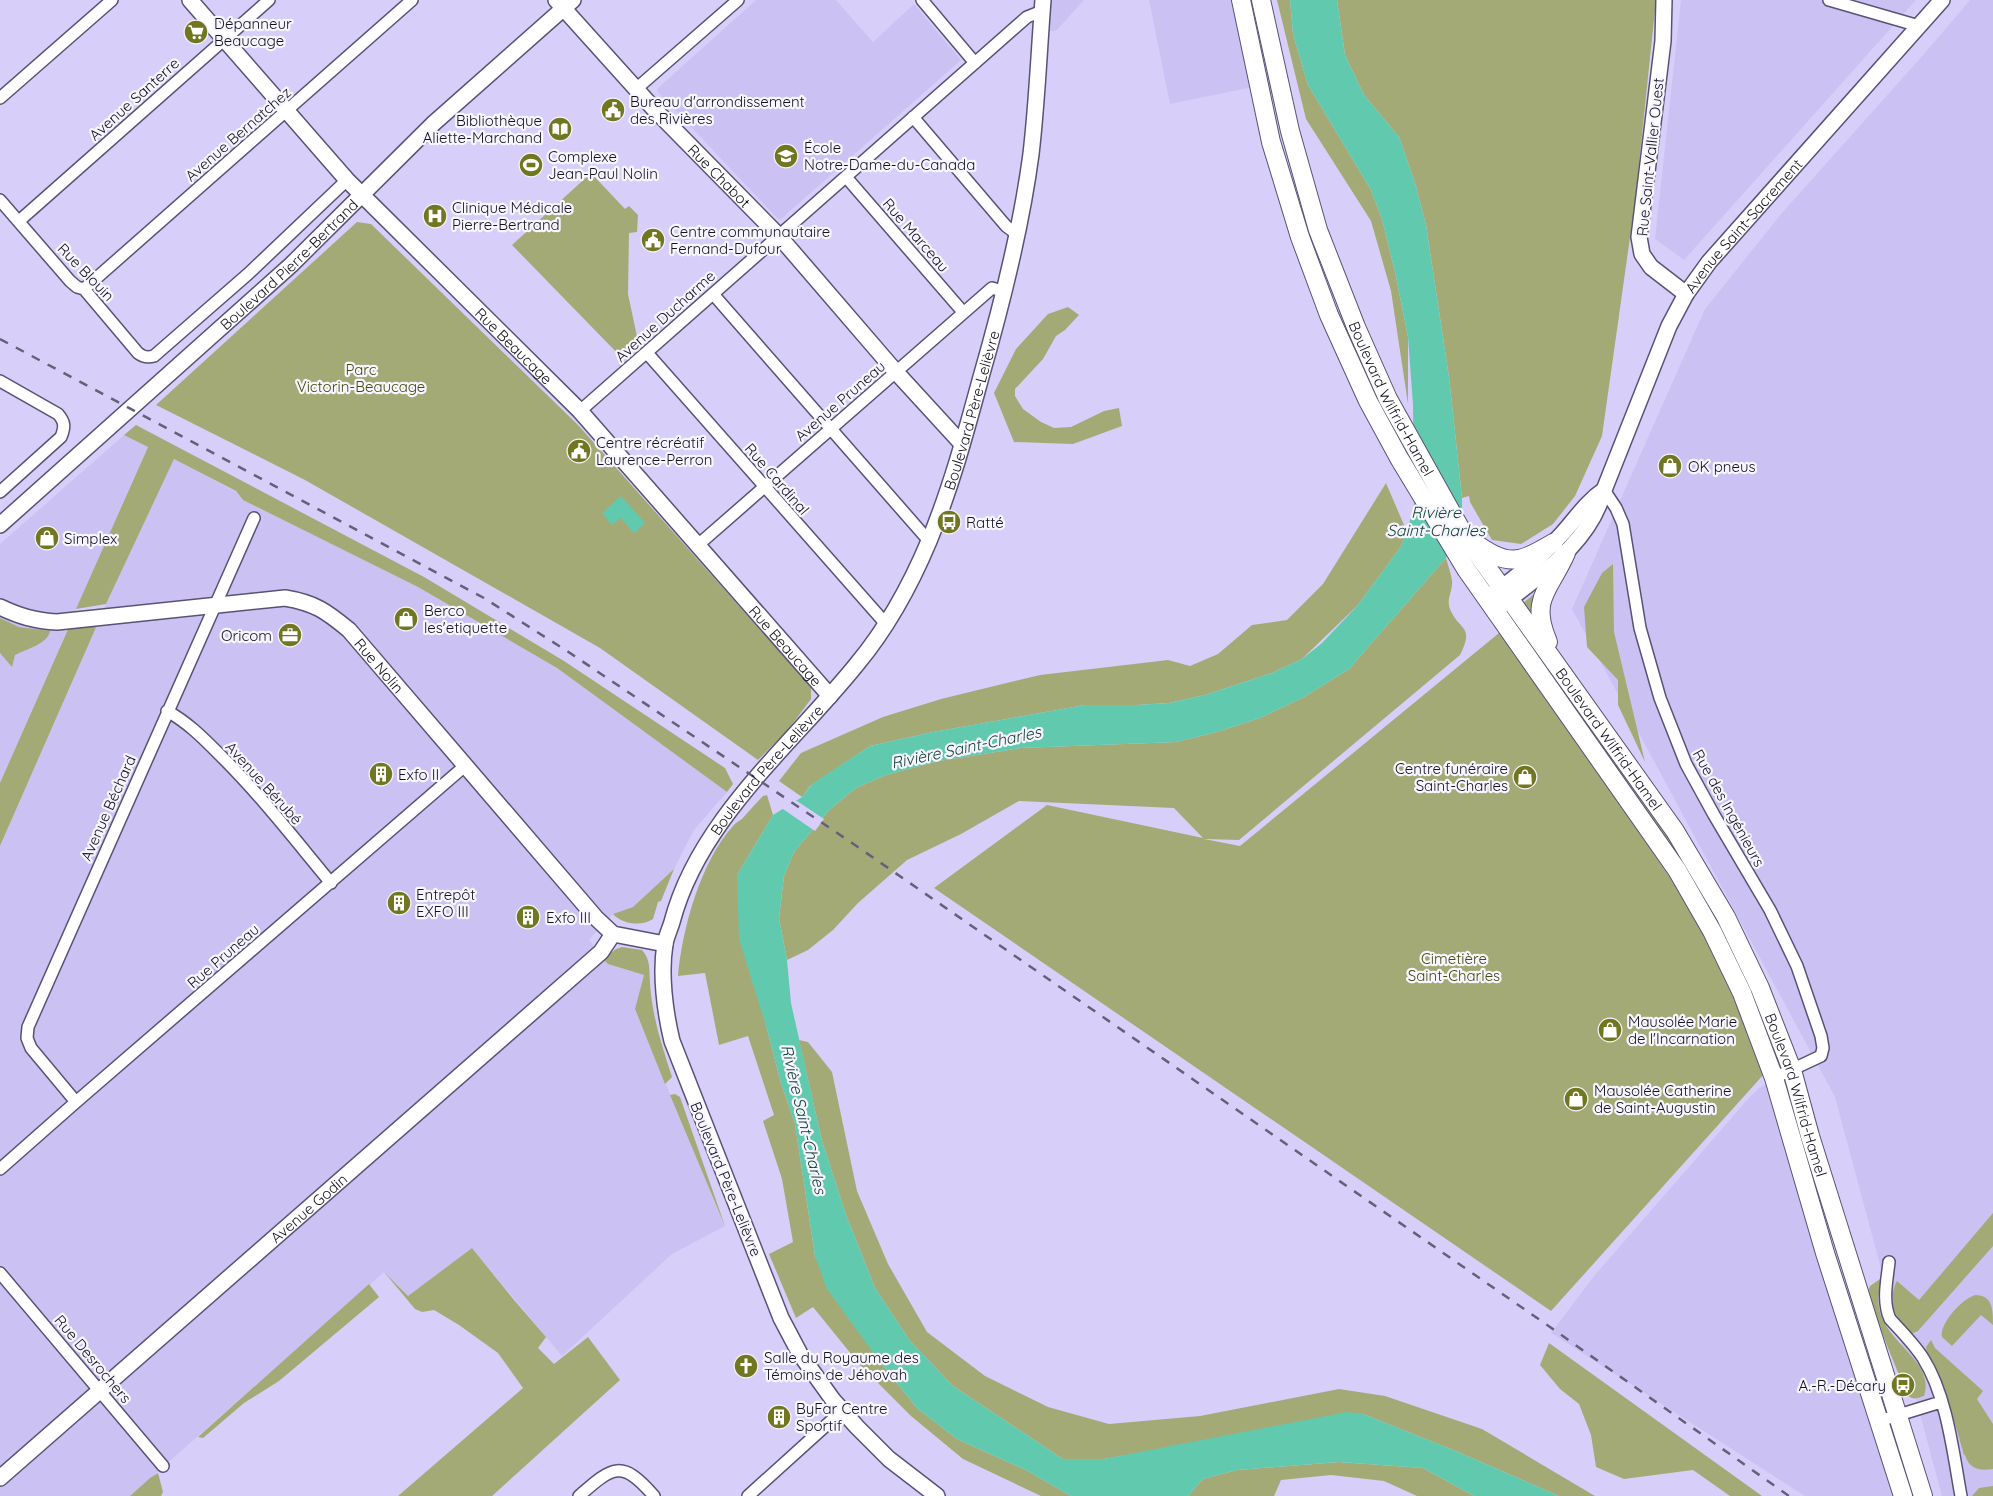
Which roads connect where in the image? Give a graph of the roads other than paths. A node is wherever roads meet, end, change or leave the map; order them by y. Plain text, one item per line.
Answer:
1 (112, 0) edge
2 (190, 0) edge
3 (269, 0) edge
4 (412, 0) edge
5 (738, 0) edge
6 (922, 0) edge
7 (1241, 0) edge
8 (1261, 0) edge
9 (1664, 0) edge
10 (1829, 0) edge
11 (1942, 0) edge
12 (564, 3) edge
13 (1043, 5) edge
14 (1919, 26) junction
15 (224, 39) junction
16 (975, 63) junction
17 (636, 89) junction
18 (0, 98) edge
19 (288, 110) junction
20 (913, 118) junction
21 (846, 177) junction
22 (347, 180) junction
23 (363, 195) junction
24 (0, 200) edge
25 (19, 221) junction
26 (778, 235) junction
27 (1018, 235) junction
28 (84, 289) junction
29 (1005, 292) junction
30 (713, 294) junction
31 (1686, 294) junction
32 (963, 312) junction
33 (647, 353) junction
34 (154, 356) joint
35 (896, 372) junction
36 (0, 381) edge
37 (580, 411) junction
38 (830, 428) junction
39 (962, 444) junction
40 (764, 487) junction
41 (1604, 490) junction
42 (0, 492) edge
43 (254, 518) dead end
44 (0, 525) edge
45 (1464, 534) junction
46 (929, 541) junction
47 (698, 545) junction
48 (1560, 548) junction
49 (1506, 593) junction
50 (214, 604) junction
51 (1490, 605) junction
52 (0, 606) edge
53 (886, 624) junction
54 (1565, 676) junction
55 (830, 696) junction
56 (167, 711) junction
57 (466, 765) junction
58 (331, 883) junction
59 (613, 934) junction
60 (665, 944) junction
61 (1792, 1070) junction
62 (1774, 1078) junction
63 (76, 1102) junction
64 (0, 1170) edge
65 (1889, 1262) dead end
66 (0, 1273) edge
67 (100, 1390) junction
68 (1941, 1402) junction
69 (842, 1411) junction
70 (1898, 1416) junction
71 (1879, 1421) junction
72 (163, 1466) dead end
73 (0, 1478) edge
74 (580, 1496) edge
75 (654, 1496) edge
76 (748, 1496) edge
77 (937, 1496) edge
78 (1902, 1496) edge
79 (1923, 1496) edge
80 (1961, 1496) edge

1 - 18 street
2 - 15 street, Rue Beaucage
3 - 15 street, Avenue Santerre
4 - 19 street, Avenue Bernatchez
5 - 17 street
6 - 16 street
7 - 51 main road, Boulevard Wilfrid-Hamel
8 - 45 main road, Boulevard Wilfrid-Hamel
9 - 31 street, Rue Saint-Vallier Ouest
10 - 14 street
11 - 14 street, Avenue Saint-Sacrement
12 - 17 street, Rue Chabot
12 - 23 street, Boulevard Pierre-Bertrand
13 - 16 street, Avenue Ducharme
13 - 27 street, Boulevard Père-Lelièvre
14 - 31 street, Avenue Saint-Sacrement
15 - 19 street, Rue Beaucage
15 - 25 street, Avenue Santerre
16 - 20 street, Avenue Ducharme
17 - 26 street, Rue Chabot
19 - 22 street, Rue Beaucage
19 - 28 street, Avenue Bernatchez
20 - 21 street, Avenue Ducharme
20 - 27 street
21 - 26 street, Avenue Ducharme
21 - 32 street, Rue Marceau
22 - 23 street, Rue Beaucage
22 - 34 street, Boulevard Pierre-Bertrand
23 - 37 street, Rue Beaucage
23 - 44 street, Boulevard Pierre-Bertrand
24 - 25 street, Rue Blouin
25 - 28 street, Rue Blouin
26 - 30 street, Avenue Ducharme
26 - 35 street, Rue Chabot
27 - 29 street, Boulevard Père-Lelièvre
28 - 34 street, Rue Blouin
29 - 32 street, Avenue Pruneau
29 - 39 street, Boulevard Père-Lelièvre
30 - 33 street, Avenue Ducharme
30 - 38 street
31 - 41 street, Avenue Saint-Sacrement
32 - 35 street, Avenue Pruneau
33 - 37 street, Avenue Ducharme
33 - 40 street, Rue Cardinal
35 - 38 street, Avenue Pruneau
35 - 39 street, Rue Chabot
36 - 42 street
37 - 47 street, Rue Beaucage
38 - 40 street, Avenue Pruneau
38 - 46 street
39 - 46 street, Boulevard Père-Lelièvre
40 - 47 street, Avenue Pruneau
40 - 53 street, Rue Cardinal
41 - 48 street, Avenue Saint-Sacrement
41 - 61 street, Rue des Ingénieurs
43 - 50 street, Avenue Béchard
45 - 48 main road
45 - 49 main road, Boulevard Wilfrid-Hamel
46 - 53 street, Boulevard Père-Lelièvre
47 - 55 street, Rue Beaucage
48 - 49 street, Avenue Saint-Sacrement
48 - 54 main road
49 - 51 street, Avenue Saint-Sacrement
49 - 54 main road, Boulevard Wilfrid-Hamel
50 - 52 street, Rue Nolin
50 - 56 street, Avenue Béchard
50 - 57 street, Rue Nolin
51 - 62 main road, Boulevard Wilfrid-Hamel
53 - 55 street, Boulevard Père-Lelièvre
54 - 61 main road, Boulevard Wilfrid-Hamel
55 - 60 street, Boulevard Père-Lelièvre
56 - 58 street, Avenue Bérubé
56 - 63 street, Avenue Béchard
57 - 58 street, Rue Pruneau
57 - 59 street, Rue Nolin
58 - 63 street, Rue Pruneau
59 - 60 street
59 - 67 street, Avenue Godin
60 - 69 street, Boulevard Père-Lelièvre
61 - 62 street, Rue des Ingénieurs
61 - 70 main road, Boulevard Wilfrid-Hamel
62 - 71 main road, Boulevard Wilfrid-Hamel
63 - 64 street, Rue Pruneau
65 - 68 street
66 - 67 street, Rue Desrochers
67 - 72 street, Rue Desrochers
67 - 73 street, Avenue Godin
68 - 70 street
68 - 80 street
69 - 76 street
69 - 77 street, Boulevard Père-Lelièvre
70 - 71 street
70 - 79 main road, Boulevard Wilfrid-Hamel
71 - 78 main road, Boulevard Wilfrid-Hamel
74 - 75 street

